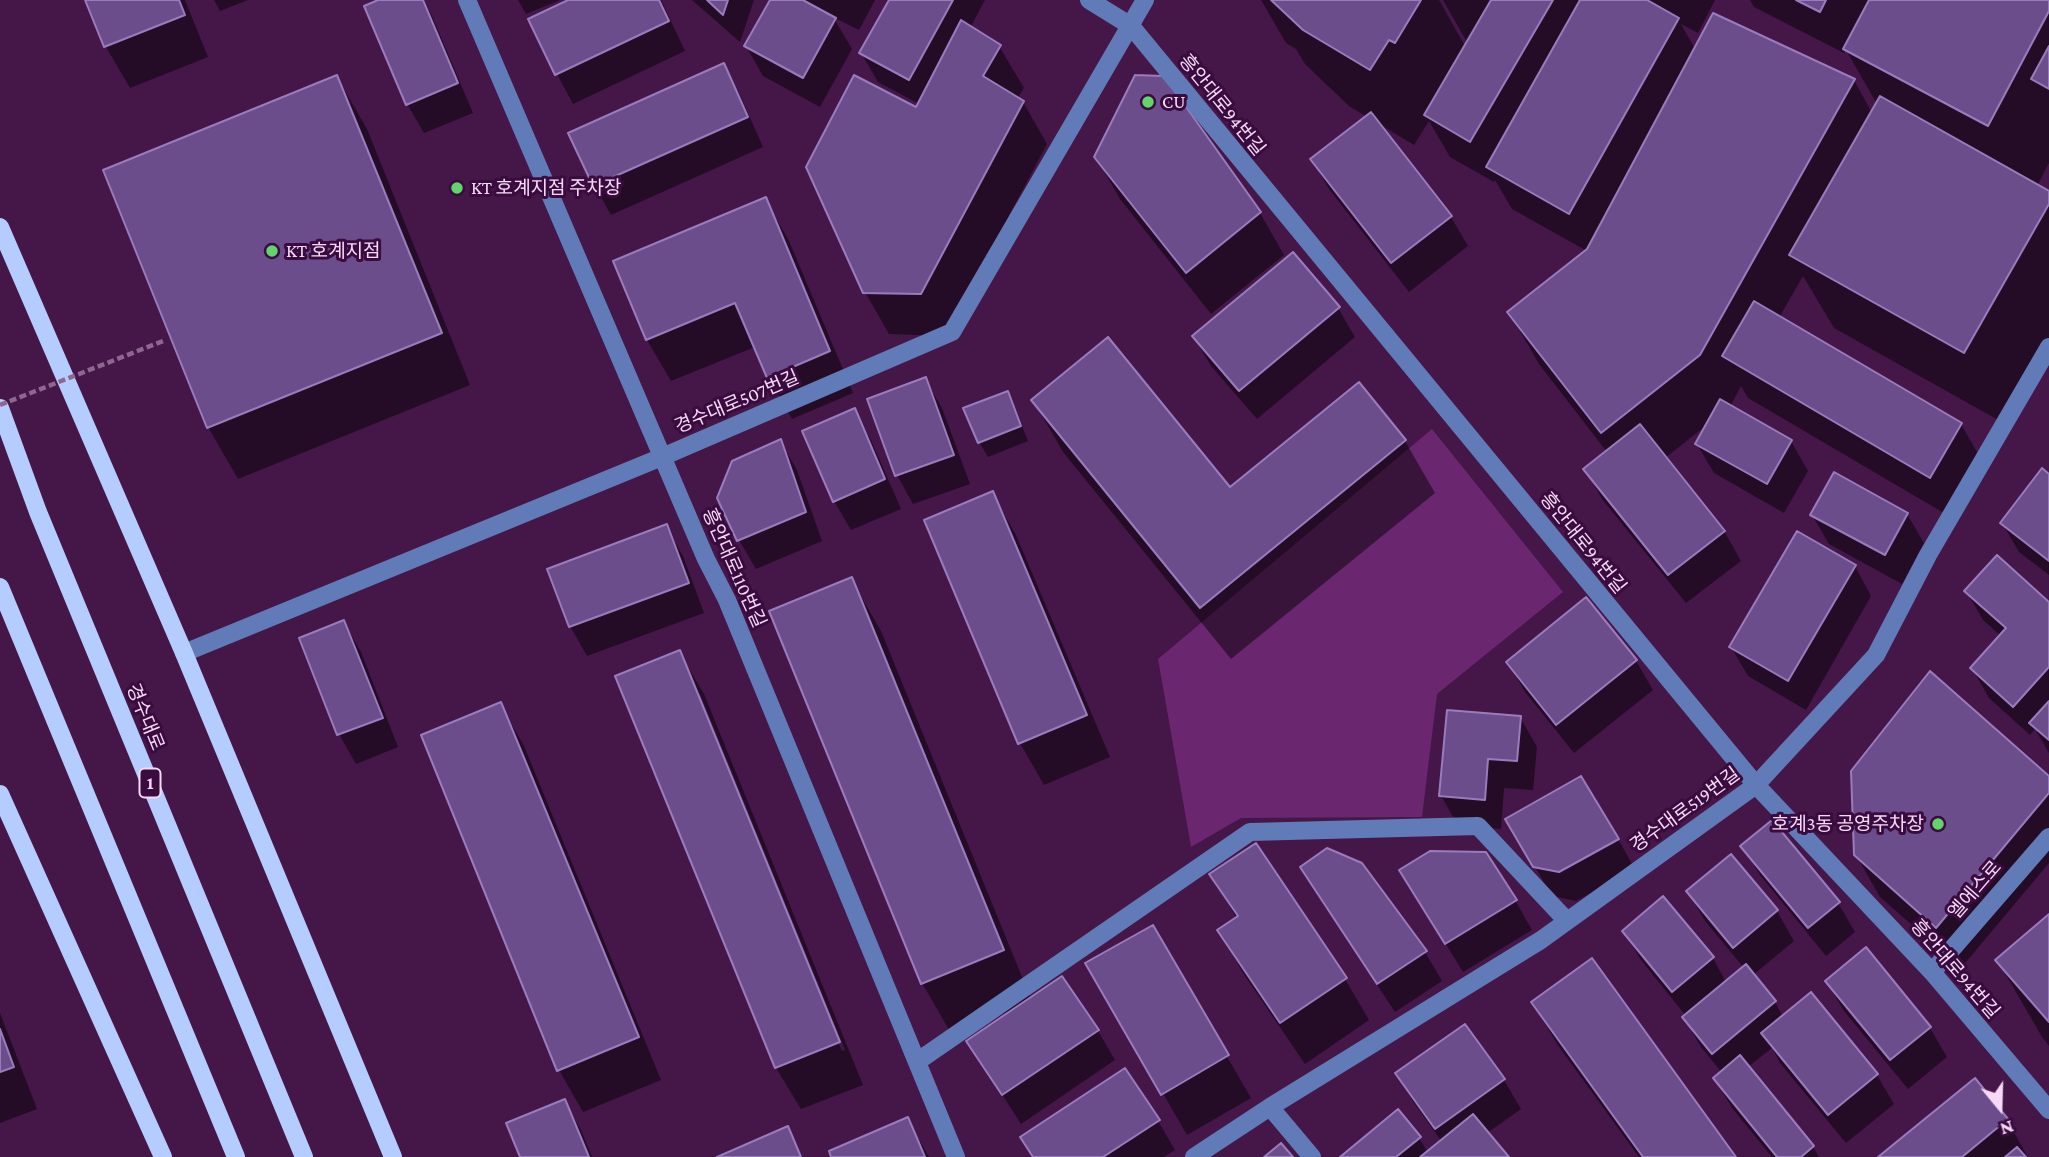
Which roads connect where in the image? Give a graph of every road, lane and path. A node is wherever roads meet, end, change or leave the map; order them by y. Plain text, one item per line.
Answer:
1 (467, 0) edge
2 (1089, 0) edge
3 (1145, 0) edge
4 (1131, 26) junction
5 (0, 227) edge
6 (163, 341) dead end
7 (2049, 348) edge
8 (0, 406) edge
9 (662, 457) junction
10 (0, 587) edge
11 (184, 653) junction
12 (1756, 785) junction
13 (0, 794) edge
14 (2049, 837) edge
15 (1567, 921) junction
16 (1932, 972) junction
17 (918, 1061) junction
18 (1270, 1107) junction
19 (2049, 1110) edge
20 (163, 1157) edge
21 (236, 1157) edge
22 (304, 1157) edge
23 (393, 1157) edge
24 (956, 1157) edge
25 (1194, 1157) edge
26 (1312, 1157) edge

1 - 9 street, 흥안대로110번길
2 - 4 street, 흥안대로94번길
3 - 4 street, 경수대로507번길
4 - 9 street, 경수대로507번길
4 - 12 street, 흥안대로94번길
5 - 11 main road
6 - 8 path, bridge
7 - 12 street, 경수대로519번길
8 - 22 main road, 경수대로 / 1
9 - 11 street, 경수대로507번길
9 - 17 street, 흥안대로110번길
10 - 21 main road
11 - 23 main road
12 - 15 street, 경수대로519번길
12 - 16 street, 흥안대로94번길
13 - 20 main road
14 - 16 street, 엘에스로
15 - 17 street
15 - 18 street, 경수대로519번길
16 - 19 street, 흥안대로94번길
17 - 24 street, 흥안대로110번길
18 - 25 street, 경수대로519번길
18 - 26 street

